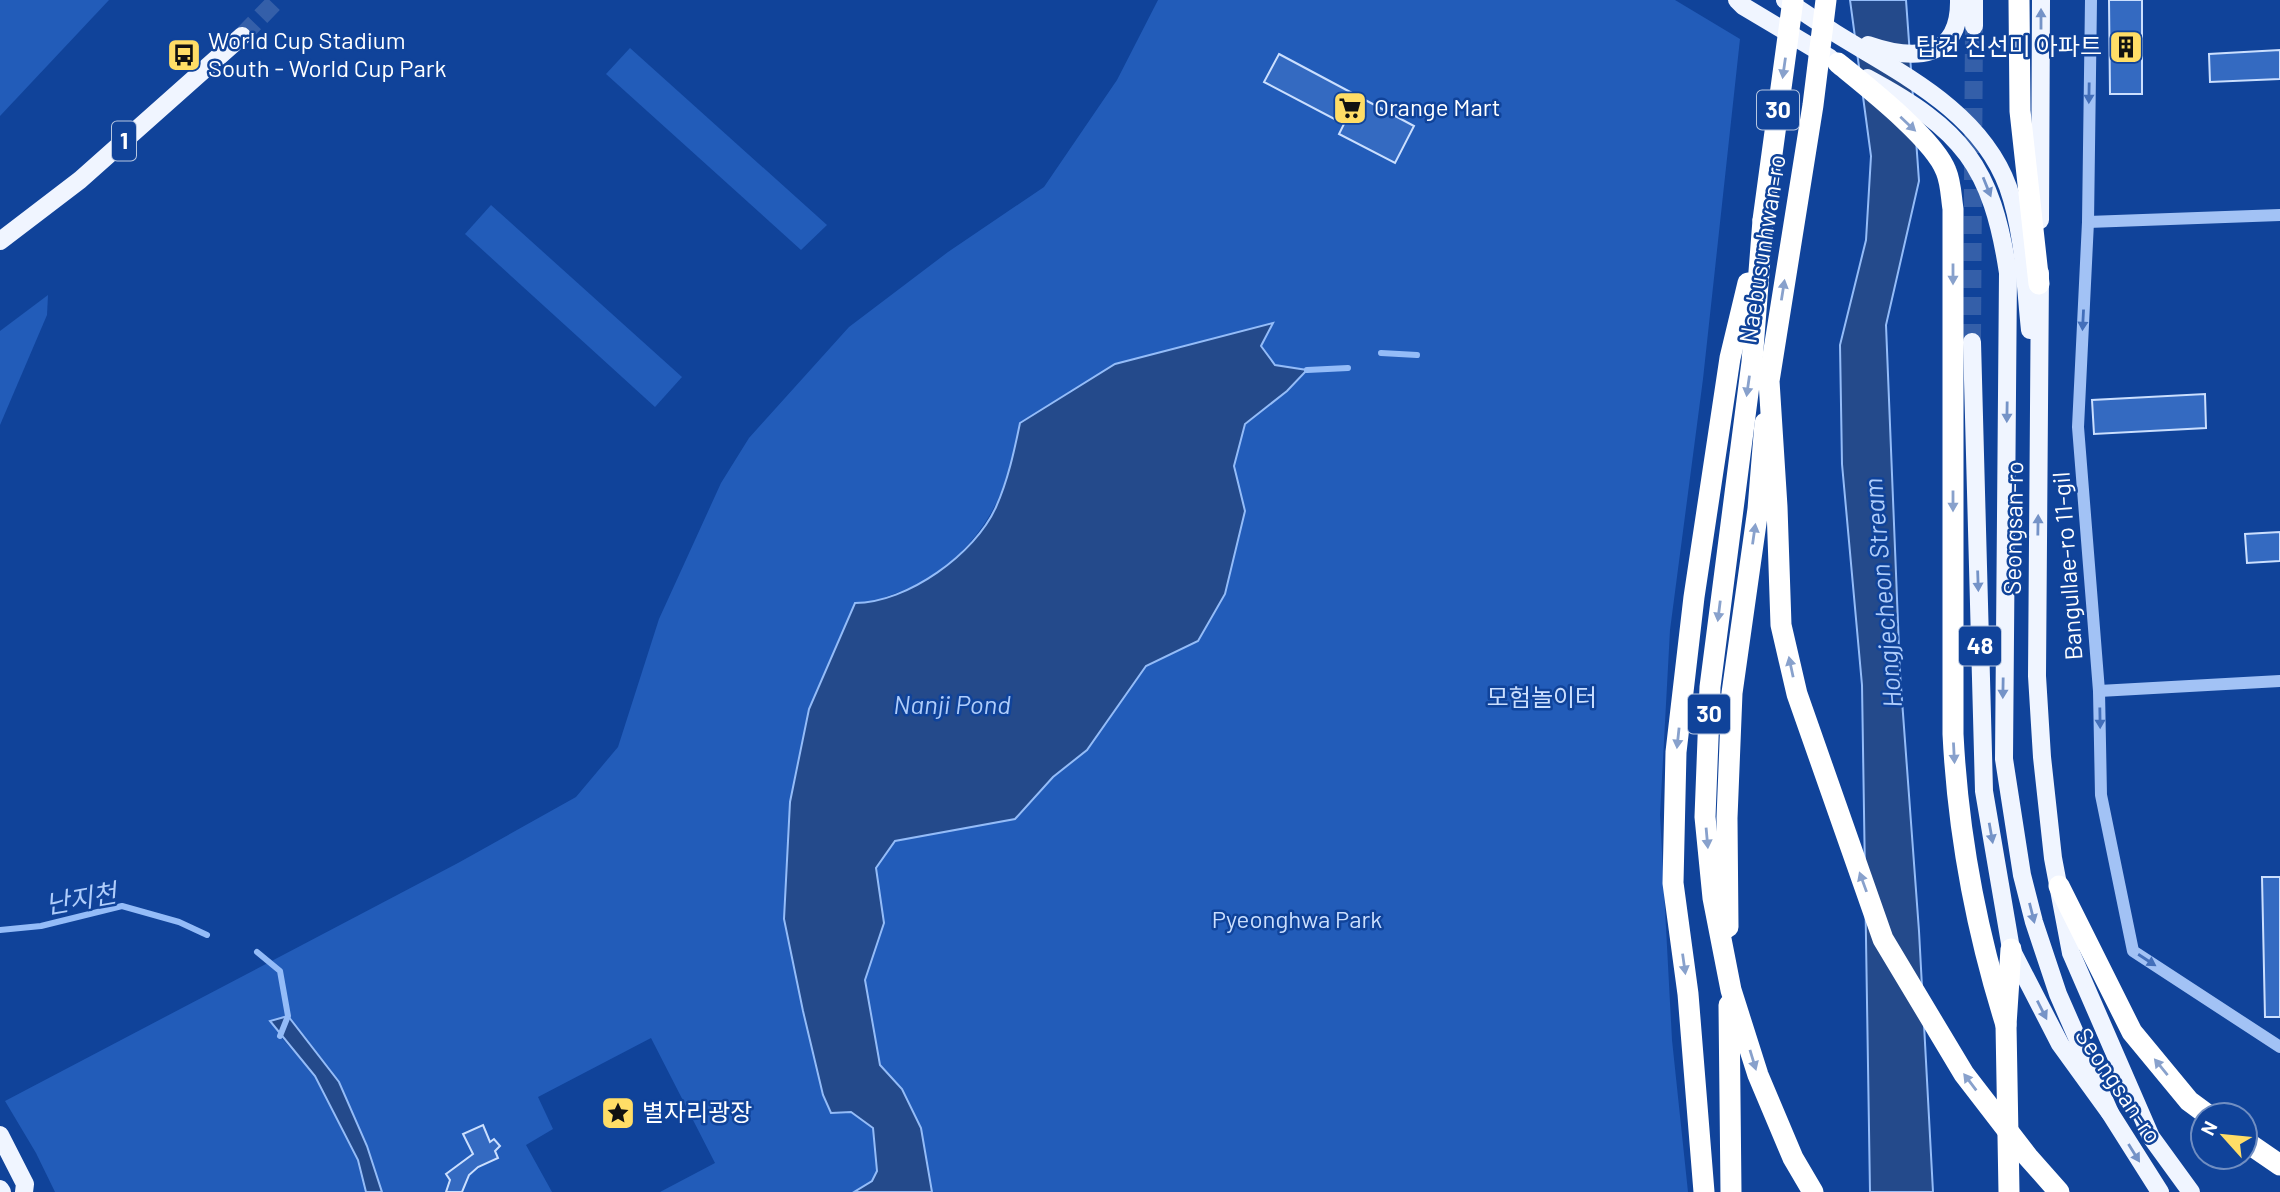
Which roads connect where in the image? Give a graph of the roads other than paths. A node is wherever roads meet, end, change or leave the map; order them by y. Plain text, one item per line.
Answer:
1 (1737, 0) edge
2 (1785, 0) edge
3 (1793, 0) edge
4 (1826, 0) edge
5 (1959, 0) edge
6 (1974, 0) edge
7 (2019, 0) edge
8 (2041, 0) edge
9 (2091, 0) edge
10 (1974, 26) tunnel mouth
11 (1835, 33) junction
12 (242, 36) tunnel mouth
13 (1838, 63) junction
14 (2280, 215) edge
15 (1763, 220) junction
16 (2088, 222) junction
17 (0, 240) edge
18 (2039, 284) junction
19 (1972, 342) tunnel mouth
20 (1769, 381) junction
21 (2040, 431) junction
22 (2280, 681) edge
23 (2099, 691) junction
24 (2059, 886) junction
25 (2011, 949) junction
26 (2006, 1024) junction
27 (2280, 1047) edge
28 (2189, 1101) edge
29 (2110, 1113) junction
30 (0, 1135) edge
31 (2259, 1151) edge
32 (2280, 1165) edge
33 (24, 1192) edge
34 (1704, 1192) edge
35 (1731, 1192) edge
36 (1814, 1192) edge
37 (2009, 1192) edge
38 (2060, 1192) edge
39 (2160, 1192) edge
40 (2191, 1192) edge

1 - 13 main road, bridge
2 - 11 main road, bridge
3 -> 15 highway, Naebusunhwan-ro / 30, bridge
20 -> 4 highway, Naebusunhwan-ro / 30, bridge
5 - 11 main road
6 - 10 main road
7 - 18 highway
18 -> 8 main road, Seongsan-ro / 48
9 -> 16 street, Bangullae-ro 11-gil
11 - 21 main road
12 - 17 main road, 1
13 -> 26 highway
13 -> 29 main road
14 - 16 street
15 -> 34 highway
15 -> 36 highway, 30
16 -> 23 street, Bangullae-ro 11-gil
18 - 21 main road, Seongsan-ro / 48
19 -> 25 main road, Seongsan-ro / 48
35 -> 20 highway, bridge
38 -> 20 highway, 30, bridge
24 -> 21 main road, Seongsan-ro / 48
22 - 23 street
23 -> 27 street, Bangullae-ro 11-gil
28 -> 24 highway
24 - 40 main road, Seongsan-ro / 48
25 - 26 highway
25 -> 29 main road, Seongsan-ro / 48
26 - 37 highway
29 -> 39 main road, Seongsan-ro
30 - 33 main road
31 - 32 highway

